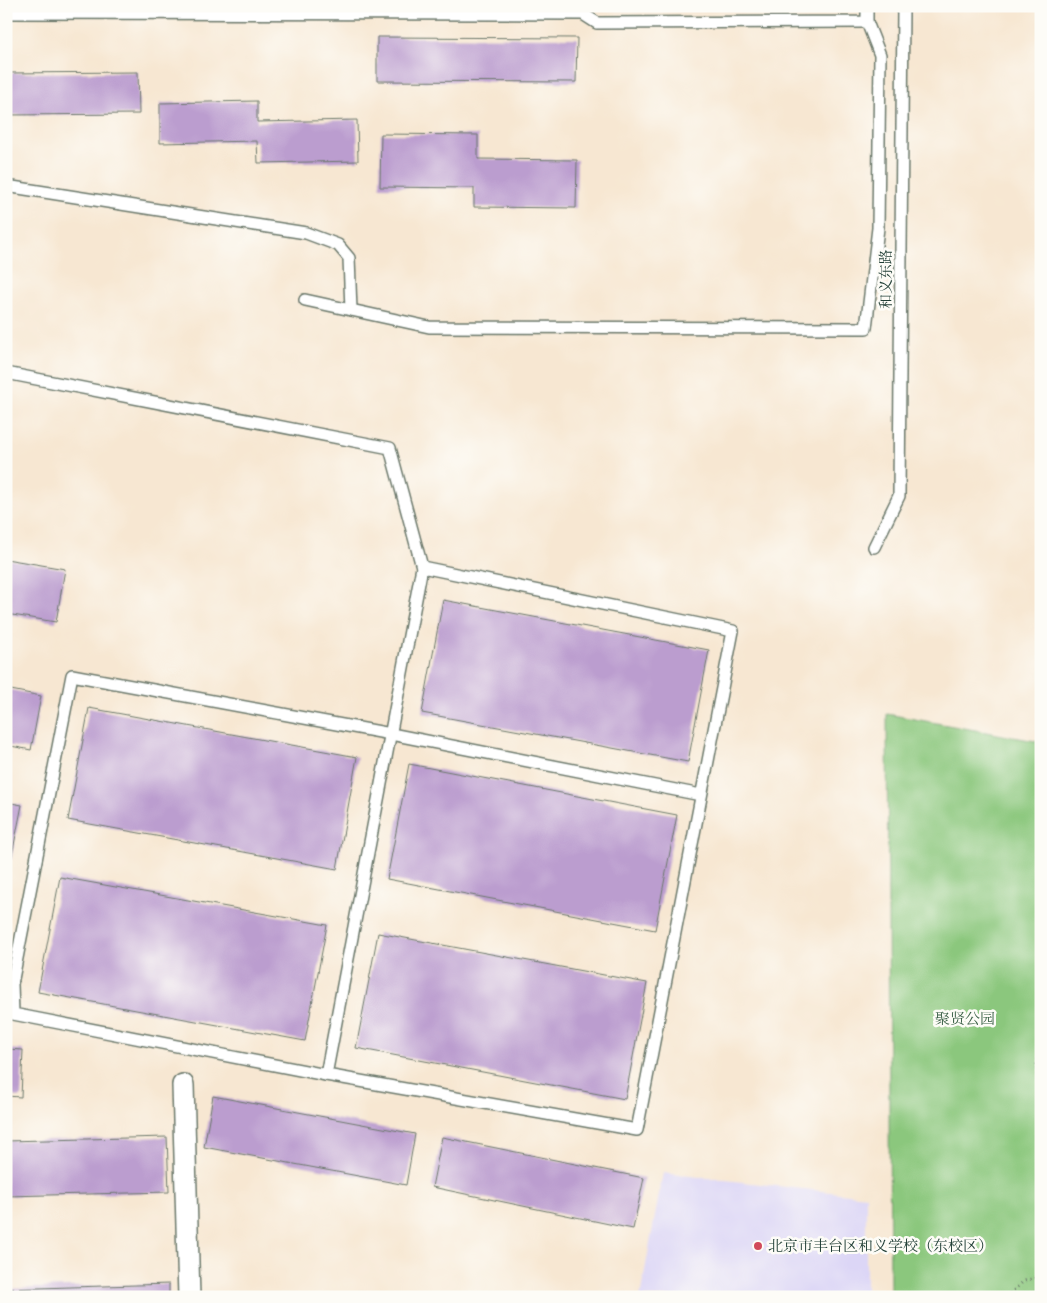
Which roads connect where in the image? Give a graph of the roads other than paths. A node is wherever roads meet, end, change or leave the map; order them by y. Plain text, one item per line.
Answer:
1 (867, 6) edge
2 (903, 6) edge
3 (6, 13) edge
4 (867, 22) junction
5 (6, 186) edge
6 (305, 300) dead end
7 (351, 310) junction
8 (6, 373) edge
9 (874, 547) dead end
10 (422, 567) junction
11 (391, 734) junction
12 (701, 796) junction
13 (326, 1075) junction
14 (183, 1085) dead end
15 (188, 1297) edge

1 - 4 lane
2 - 9 lane, 和义东路
3 - 4 lane
4 - 7 lane
5 - 7 lane
6 - 7 lane
8 - 10 lane
10 - 11 lane
10 - 12 lane
11 - 12 lane
11 - 13 lane
11 - 13 lane
12 - 13 lane
14 - 15 street

